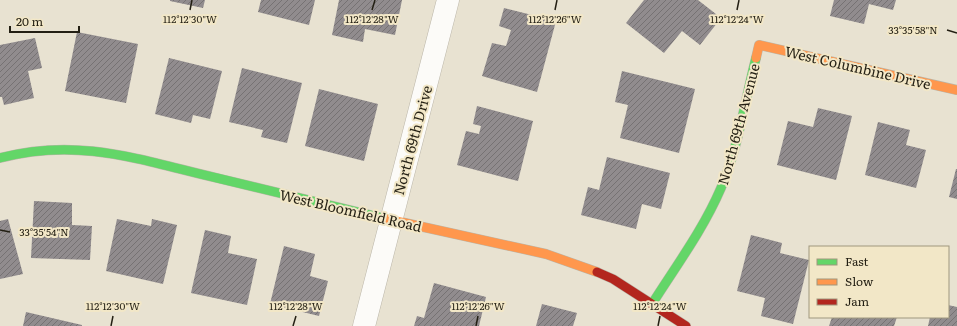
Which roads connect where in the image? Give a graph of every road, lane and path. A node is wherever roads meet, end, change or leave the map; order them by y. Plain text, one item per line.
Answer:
1 (448, 0) edge
2 (759, 45) joint
3 (957, 90) edge
4 (0, 158) edge
5 (391, 220) junction
6 (652, 304) junction
7 (364, 326) edge
8 (686, 326) edge

1 - 5 street, North 69th Drive
2 - 3 street, West Columbine Drive
2 - 6 street, North 69th Avenue
4 - 5 street, West Bloomfield Road
5 - 6 street, West Bloomfield Road
5 - 7 street, North 69th Drive
6 - 8 street, West Bloomfield Road

